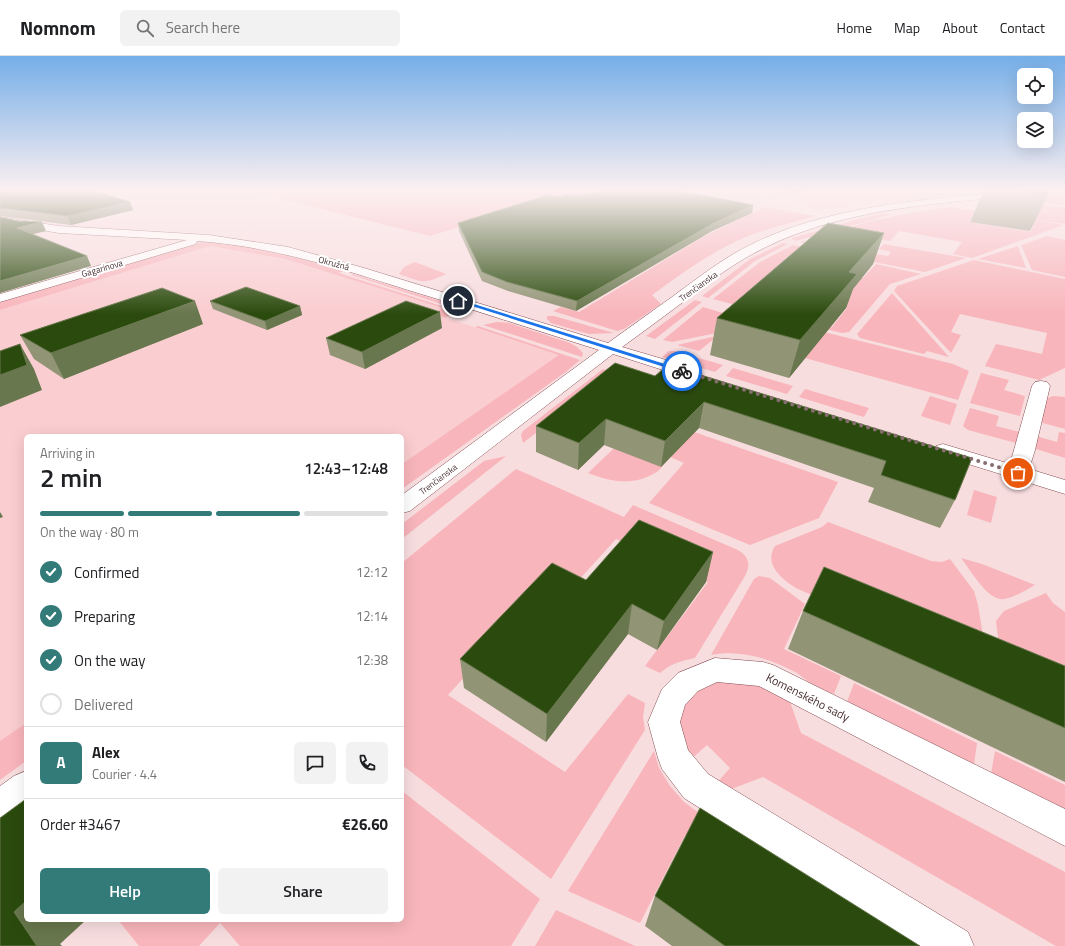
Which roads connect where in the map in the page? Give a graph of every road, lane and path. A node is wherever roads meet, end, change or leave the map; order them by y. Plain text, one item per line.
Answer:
1 (109, 232) edge
2 (794, 232) edge
3 (204, 238) junction
4 (0, 298) edge
5 (610, 349) junction
6 (712, 380) edge
7 (1041, 386) dead end
8 (926, 445) edge
9 (1018, 473) junction
10 (1065, 487) edge
11 (404, 504) edge
12 (24, 789) edge
13 (0, 807) edge
14 (1065, 828) edge
15 (954, 946) edge

1 - 3 street, Okružná
2 - 5 street, Trenčianska
3 - 4 street, Gagarinova
3 - 5 street, Okružná
5 - 6 street, Okružná
5 - 11 street, Trenčianska
7 - 9 street
8 - 9 street
9 - 10 street
12 - 13 street
14 - 15 street, Komenského sady

